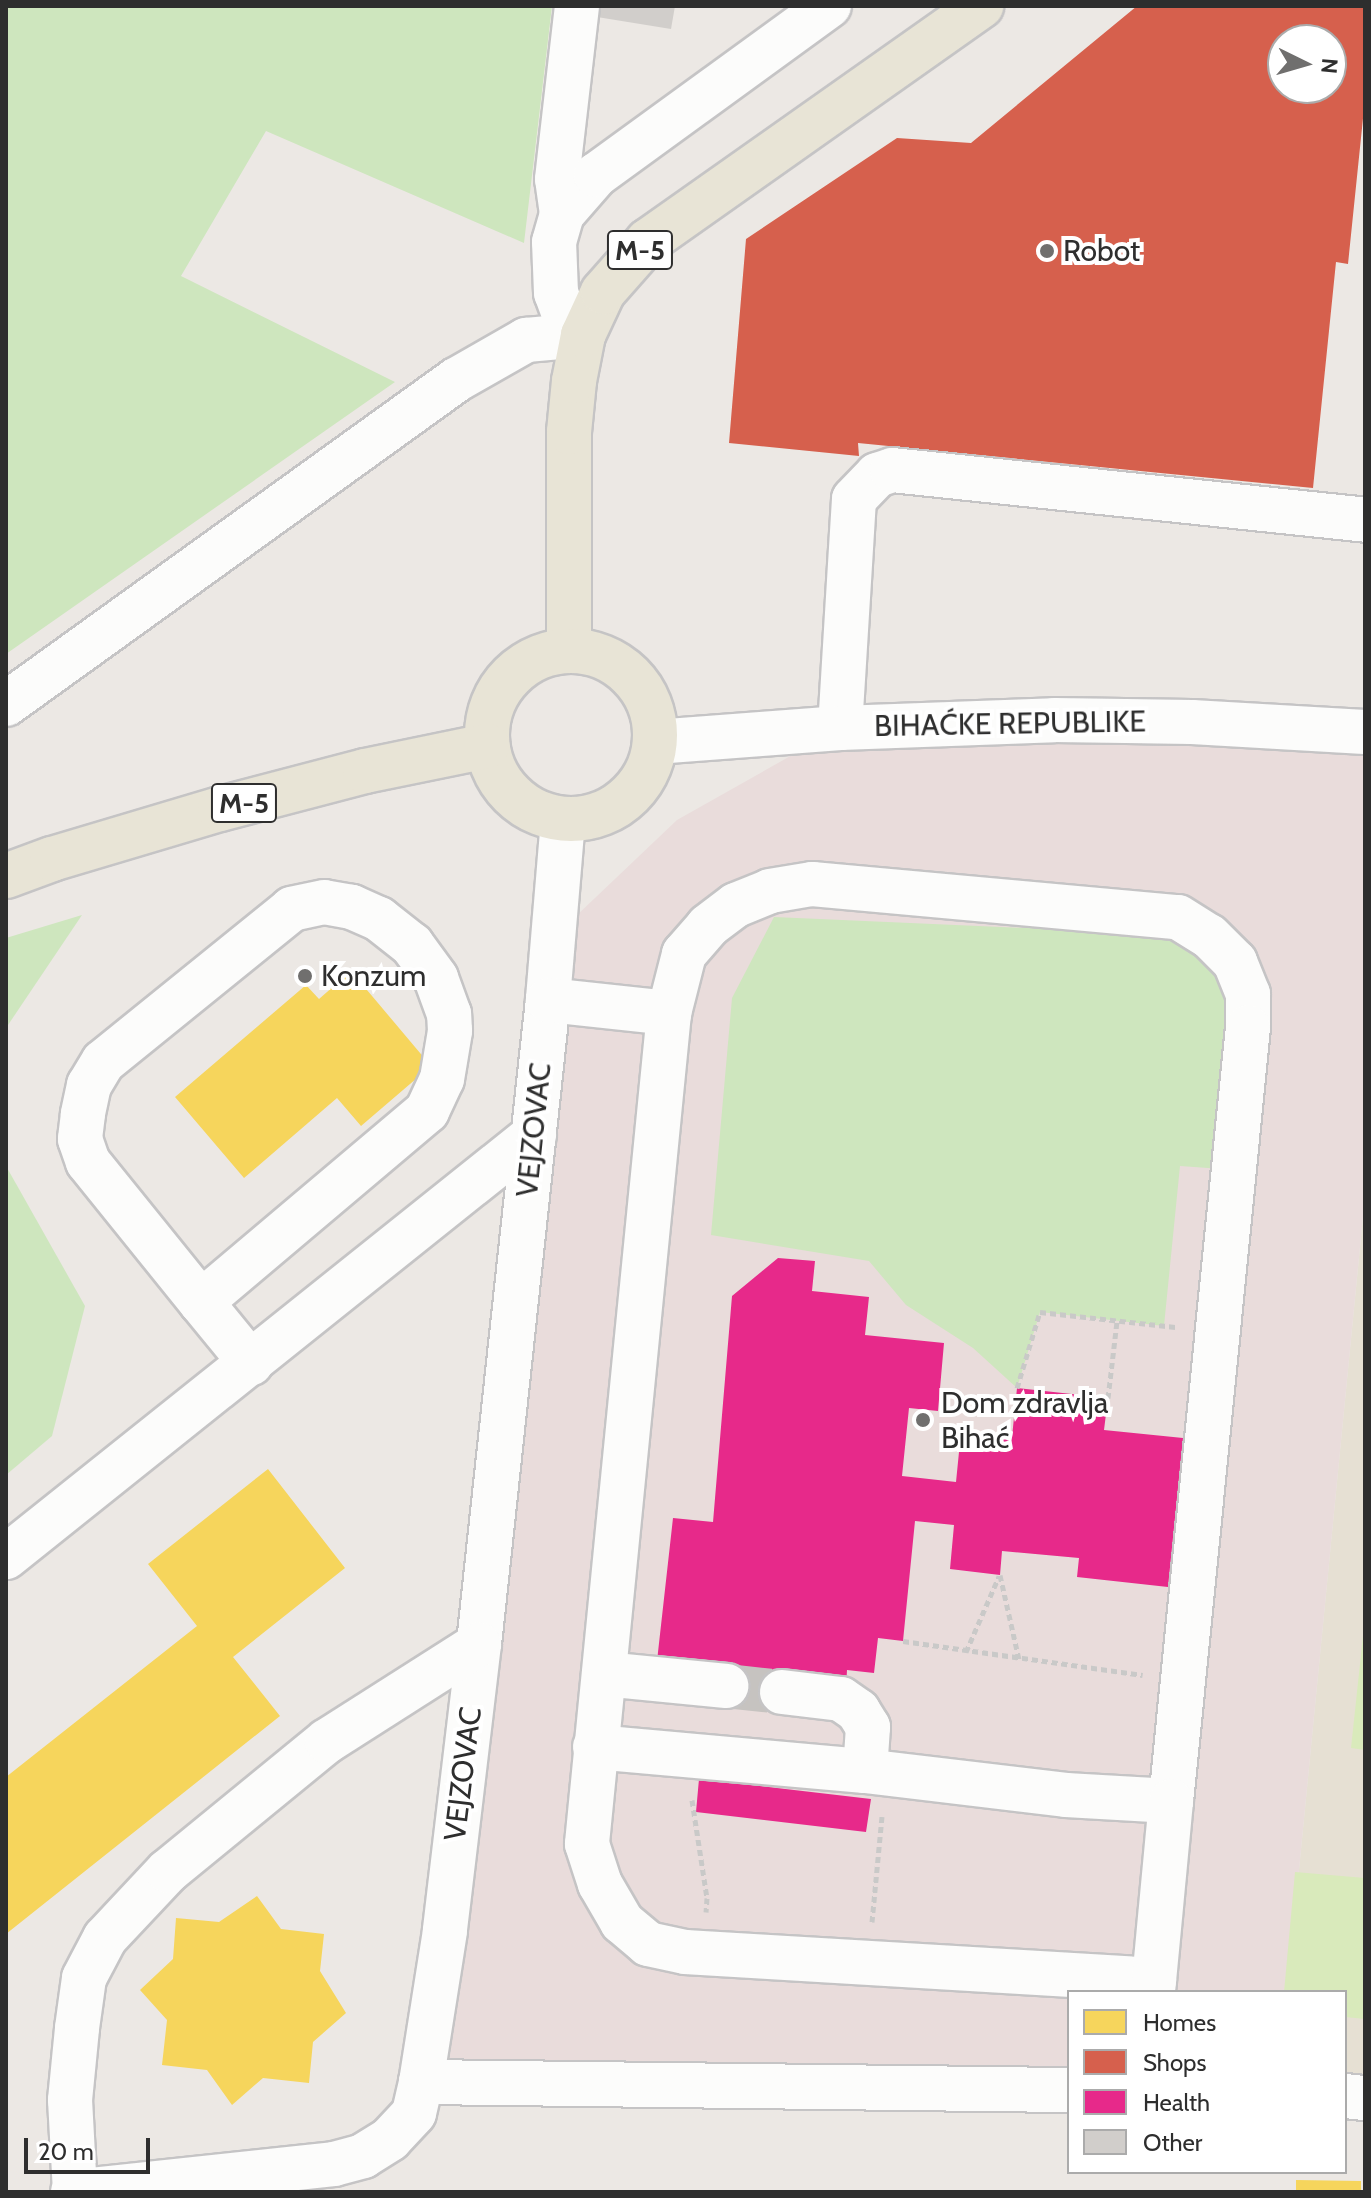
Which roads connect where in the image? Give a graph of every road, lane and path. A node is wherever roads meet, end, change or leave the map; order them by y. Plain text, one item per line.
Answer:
1 (577, 6) edge
2 (829, 6) edge
3 (981, 6) edge
4 (562, 214) junction
5 (583, 335) junction
6 (1365, 520) edge
7 (569, 650) junction
8 (6, 704) edge
9 (840, 728) junction
10 (1365, 732) edge
11 (655, 742) junction
12 (487, 746) junction
13 (563, 820) junction
14 (6, 876) edge
15 (548, 1000) junction
16 (669, 1013) junction
17 (534, 1135) junction
18 (201, 1302) junction
19 (1117, 1321) junction
20 (1220, 1330) junction
21 (251, 1363) junction
22 (1017, 1388) dead end
23 (1108, 1398) dead end
24 (6, 1557) edge
25 (903, 1641) dead end
26 (479, 1644) junction
27 (966, 1652) junction
28 (1019, 1659) junction
29 (604, 1674) junction
30 (1183, 1681) junction
31 (726, 1686) tunnel mouth
32 (782, 1692) tunnel mouth
33 (595, 1747) junction
34 (684, 1754) junction
35 (876, 1772) junction
36 (1171, 1801) junction
37 (704, 1953) junction
38 (869, 1963) junction
39 (1154, 1986) edge
40 (421, 2082) junction
41 (1067, 2090) edge
42 (74, 2192) edge

1 - 4 street
2 - 4 street
3 - 5 main road, M-5
4 - 5 street
5 - 7 main road, M-5
5 - 8 street
6 - 9 street
7 - 11 main road
7 - 12 main road
9 - 10 street, BIHAĆKE REPUBLIKE
9 - 11 street, BIHAĆKE REPUBLIKE
11 - 13 main road
12 - 13 main road
12 - 14 main road, M-5
13 - 15 street, VEJZOVAC
15 - 16 street
15 - 17 street, VEJZOVAC
16 - 20 street
16 - 29 street
17 - 21 street
17 - 26 street, VEJZOVAC
18 - 18 street
18 - 21 street
19 - 20 path
19 - 22 path
19 - 23 path
20 - 30 street
21 - 24 street
25 - 27 path
26 - 40 street, VEJZOVAC
26 - 42 street
27 - 28 path
27 - 28 path
28 - 30 path
29 - 31 street
29 - 33 street
30 - 36 street
32 - 35 street
33 - 34 street
33 - 37 street
34 - 35 street
34 - 37 path
35 - 36 street
35 - 38 path
36 - 39 street
37 - 38 street
38 - 39 street
40 - 41 street
40 - 42 street, VEJZOVAC

